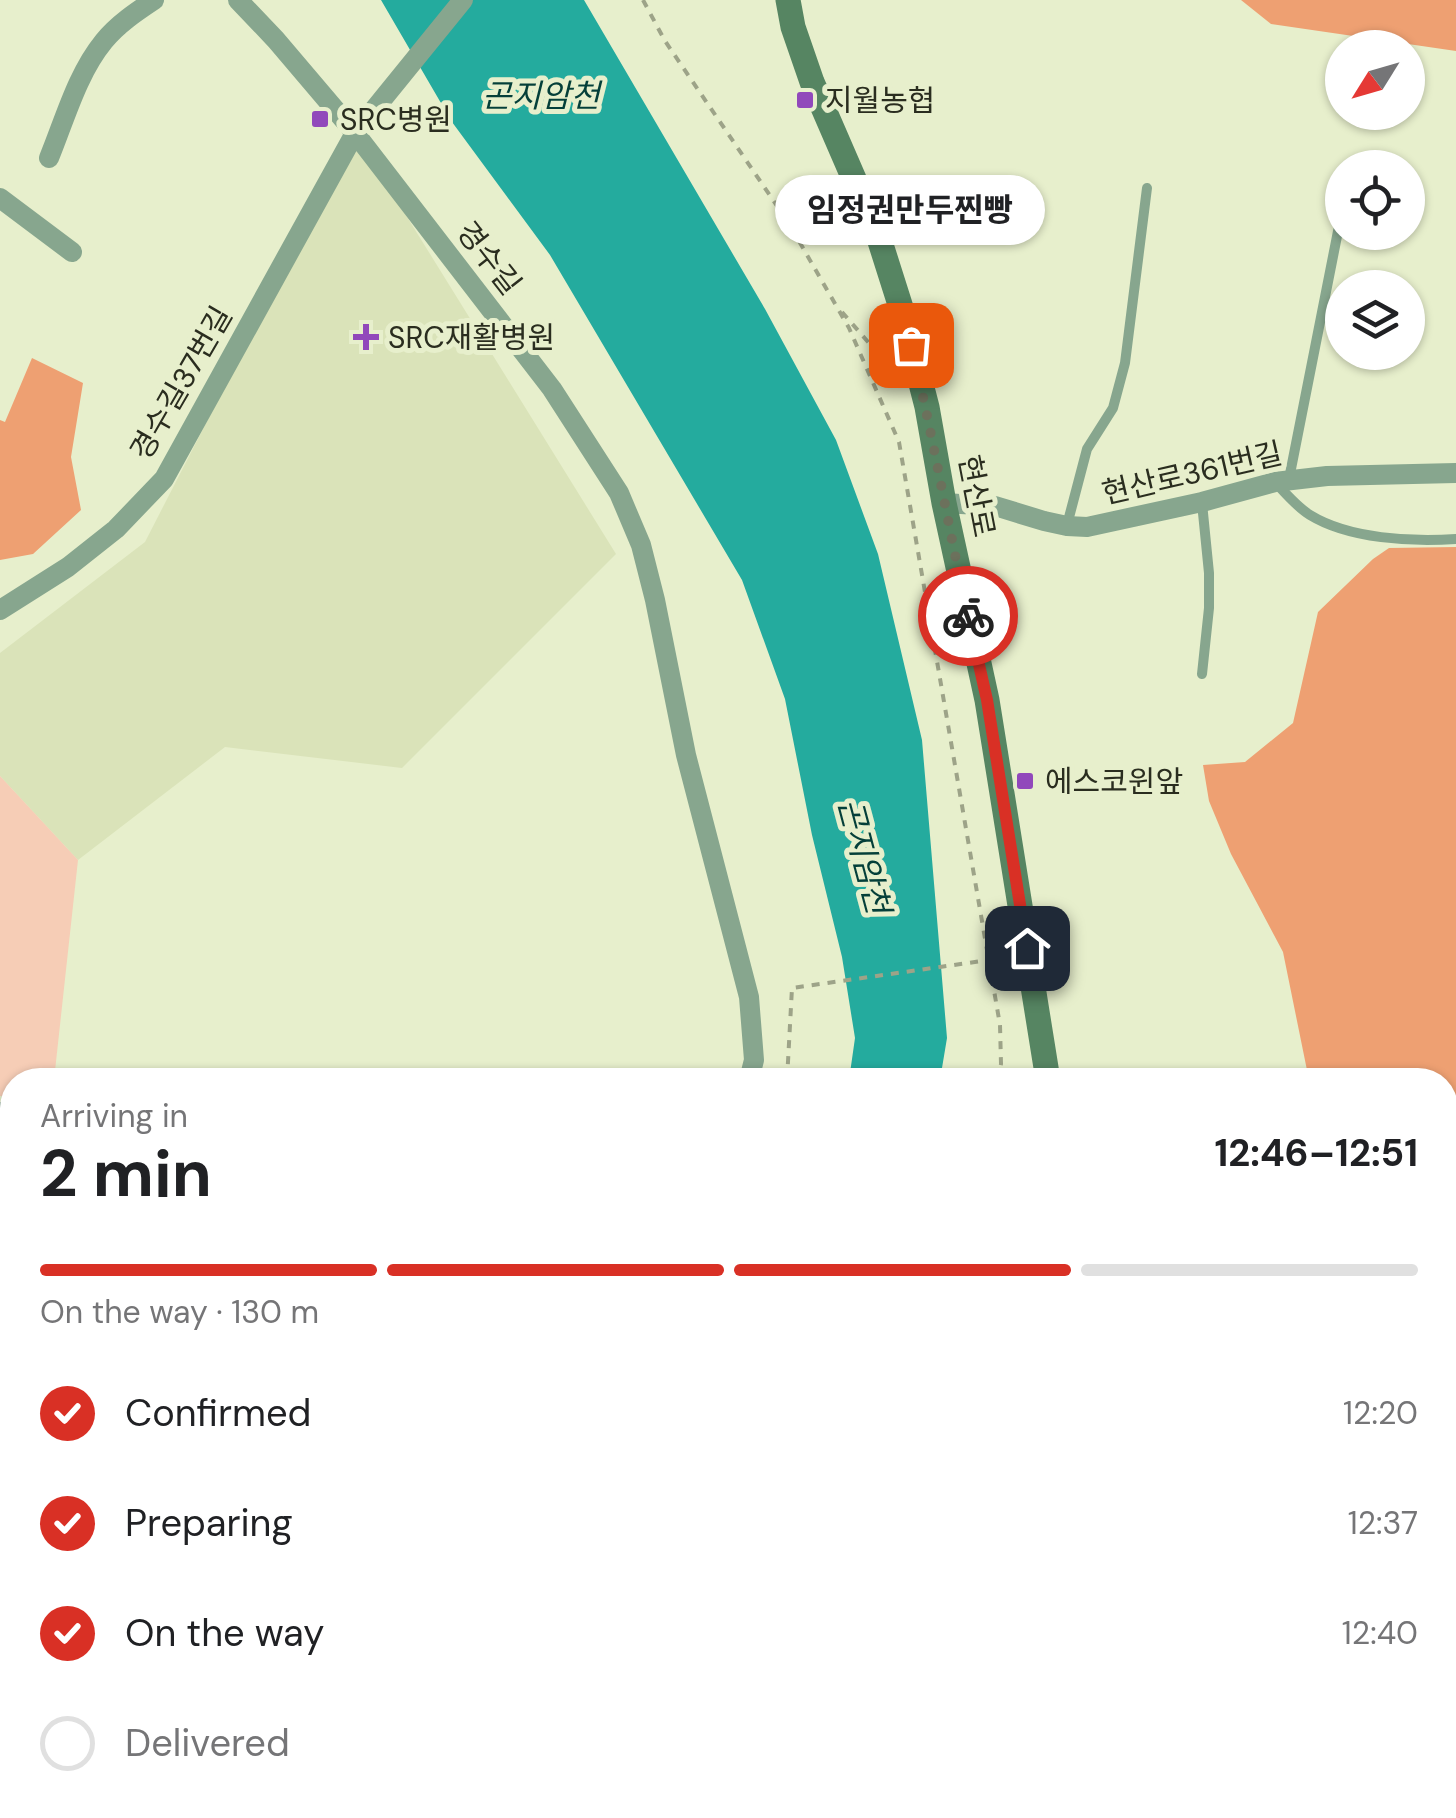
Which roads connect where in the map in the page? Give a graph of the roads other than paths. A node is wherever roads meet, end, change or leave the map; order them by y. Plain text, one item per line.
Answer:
1 (154, 0) edge
2 (238, 0) edge
3 (463, 0) edge
4 (788, 0) edge
5 (355, 132) junction
6 (48, 158) dead end
7 (1147, 188) dead end
8 (4, 208) edge
9 (1334, 250) edge
10 (72, 252) dead end
11 (1456, 473) edge
12 (1282, 481) junction
13 (1202, 502) junction
14 (944, 503) junction
15 (1066, 526) junction
16 (1456, 539) edge
17 (0, 610) edge
18 (1202, 674) dead end
19 (752, 1068) edge
20 (1049, 1068) edge

1 - 6 street
2 - 5 street, 경수길
3 - 5 street, 경수길37번길
4 - 14 street, 현산로
5 - 17 street, 경수길37번길
5 - 19 street, 경수길
7 - 15 lane
8 - 10 street
9 - 12 lane
11 - 12 street, 현산로361번길
12 - 13 street, 현산로361번길
12 - 16 lane
13 - 15 street, 현산로361번길
13 - 18 lane
14 - 15 street, 현산로361번길
14 - 20 street, 현산로

